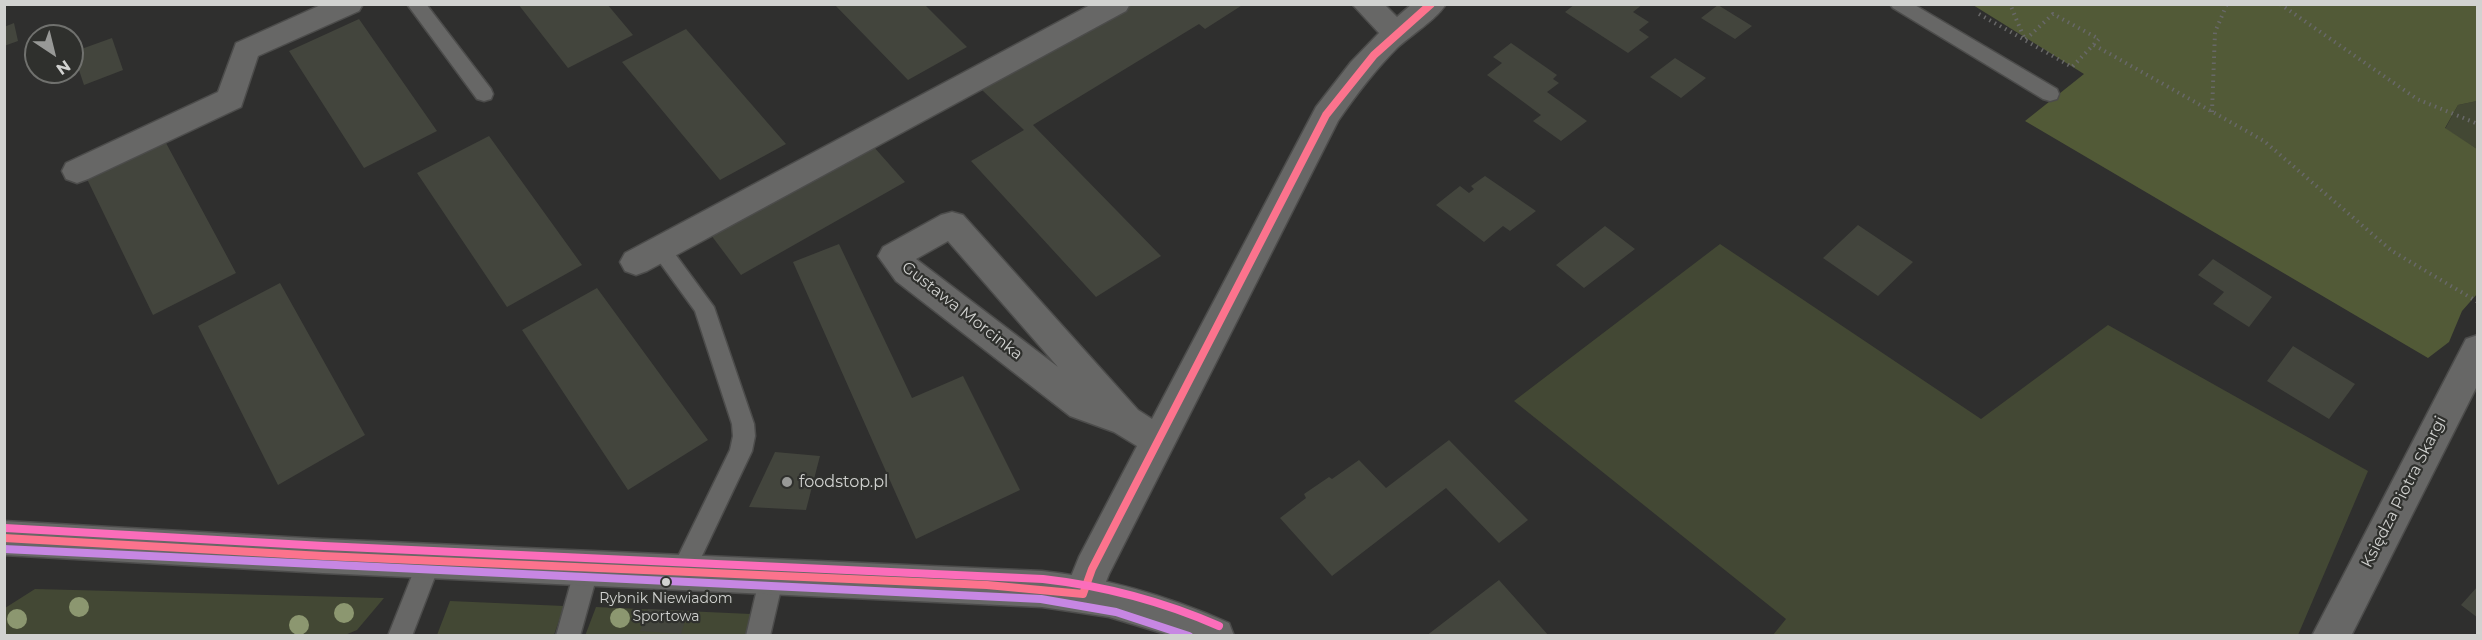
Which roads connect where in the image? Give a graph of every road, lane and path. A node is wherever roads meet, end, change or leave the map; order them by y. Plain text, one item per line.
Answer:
1 (349, 4) edge
2 (416, 4) edge
3 (1116, 4) edge
4 (1366, 4) edge
5 (1432, 4) edge
6 (1899, 4) edge
7 (2010, 4) edge
8 (2227, 4) edge
9 (2280, 4) edge
10 (1973, 10) dead end
11 (1396, 33) junction
12 (2025, 40) junction
13 (2094, 45) junction
14 (484, 94) dead end
15 (2050, 94) dead end
16 (2212, 112) junction
17 (2478, 124) edge
18 (77, 171) dead end
19 (648, 256) joint
20 (2478, 302) edge
21 (2478, 349) edge
22 (1126, 421) junction
23 (1158, 441) junction
24 (4, 538) edge
25 (429, 561) junction
26 (587, 568) junction
27 (682, 573) junction
28 (772, 576) junction
29 (1083, 594) junction
30 (400, 636) edge
31 (568, 636) edge
32 (758, 636) edge
33 (1215, 636) edge
34 (2331, 636) edge

1 - 18 street
2 - 14 lane
3 - 19 street
4 - 11 street
5 - 11 street
6 - 15 lane
7 - 12 path
8 - 16 path
9 - 17 path
10 - 12 path
11 - 23 street
12 - 13 path
12 - 13 path
13 - 16 path
16 - 20 path
19 - 27 lane
21 - 34 street, Księdza Piotra Skargi
22 - 22 street, Gustawa Morcinka
22 - 23 street, Gustawa Morcinka
23 - 29 street
24 - 25 street
25 - 26 street
25 - 30 lane
26 - 27 street
26 - 31 lane
27 - 28 street
28 - 29 street
28 - 32 lane
29 - 33 street

